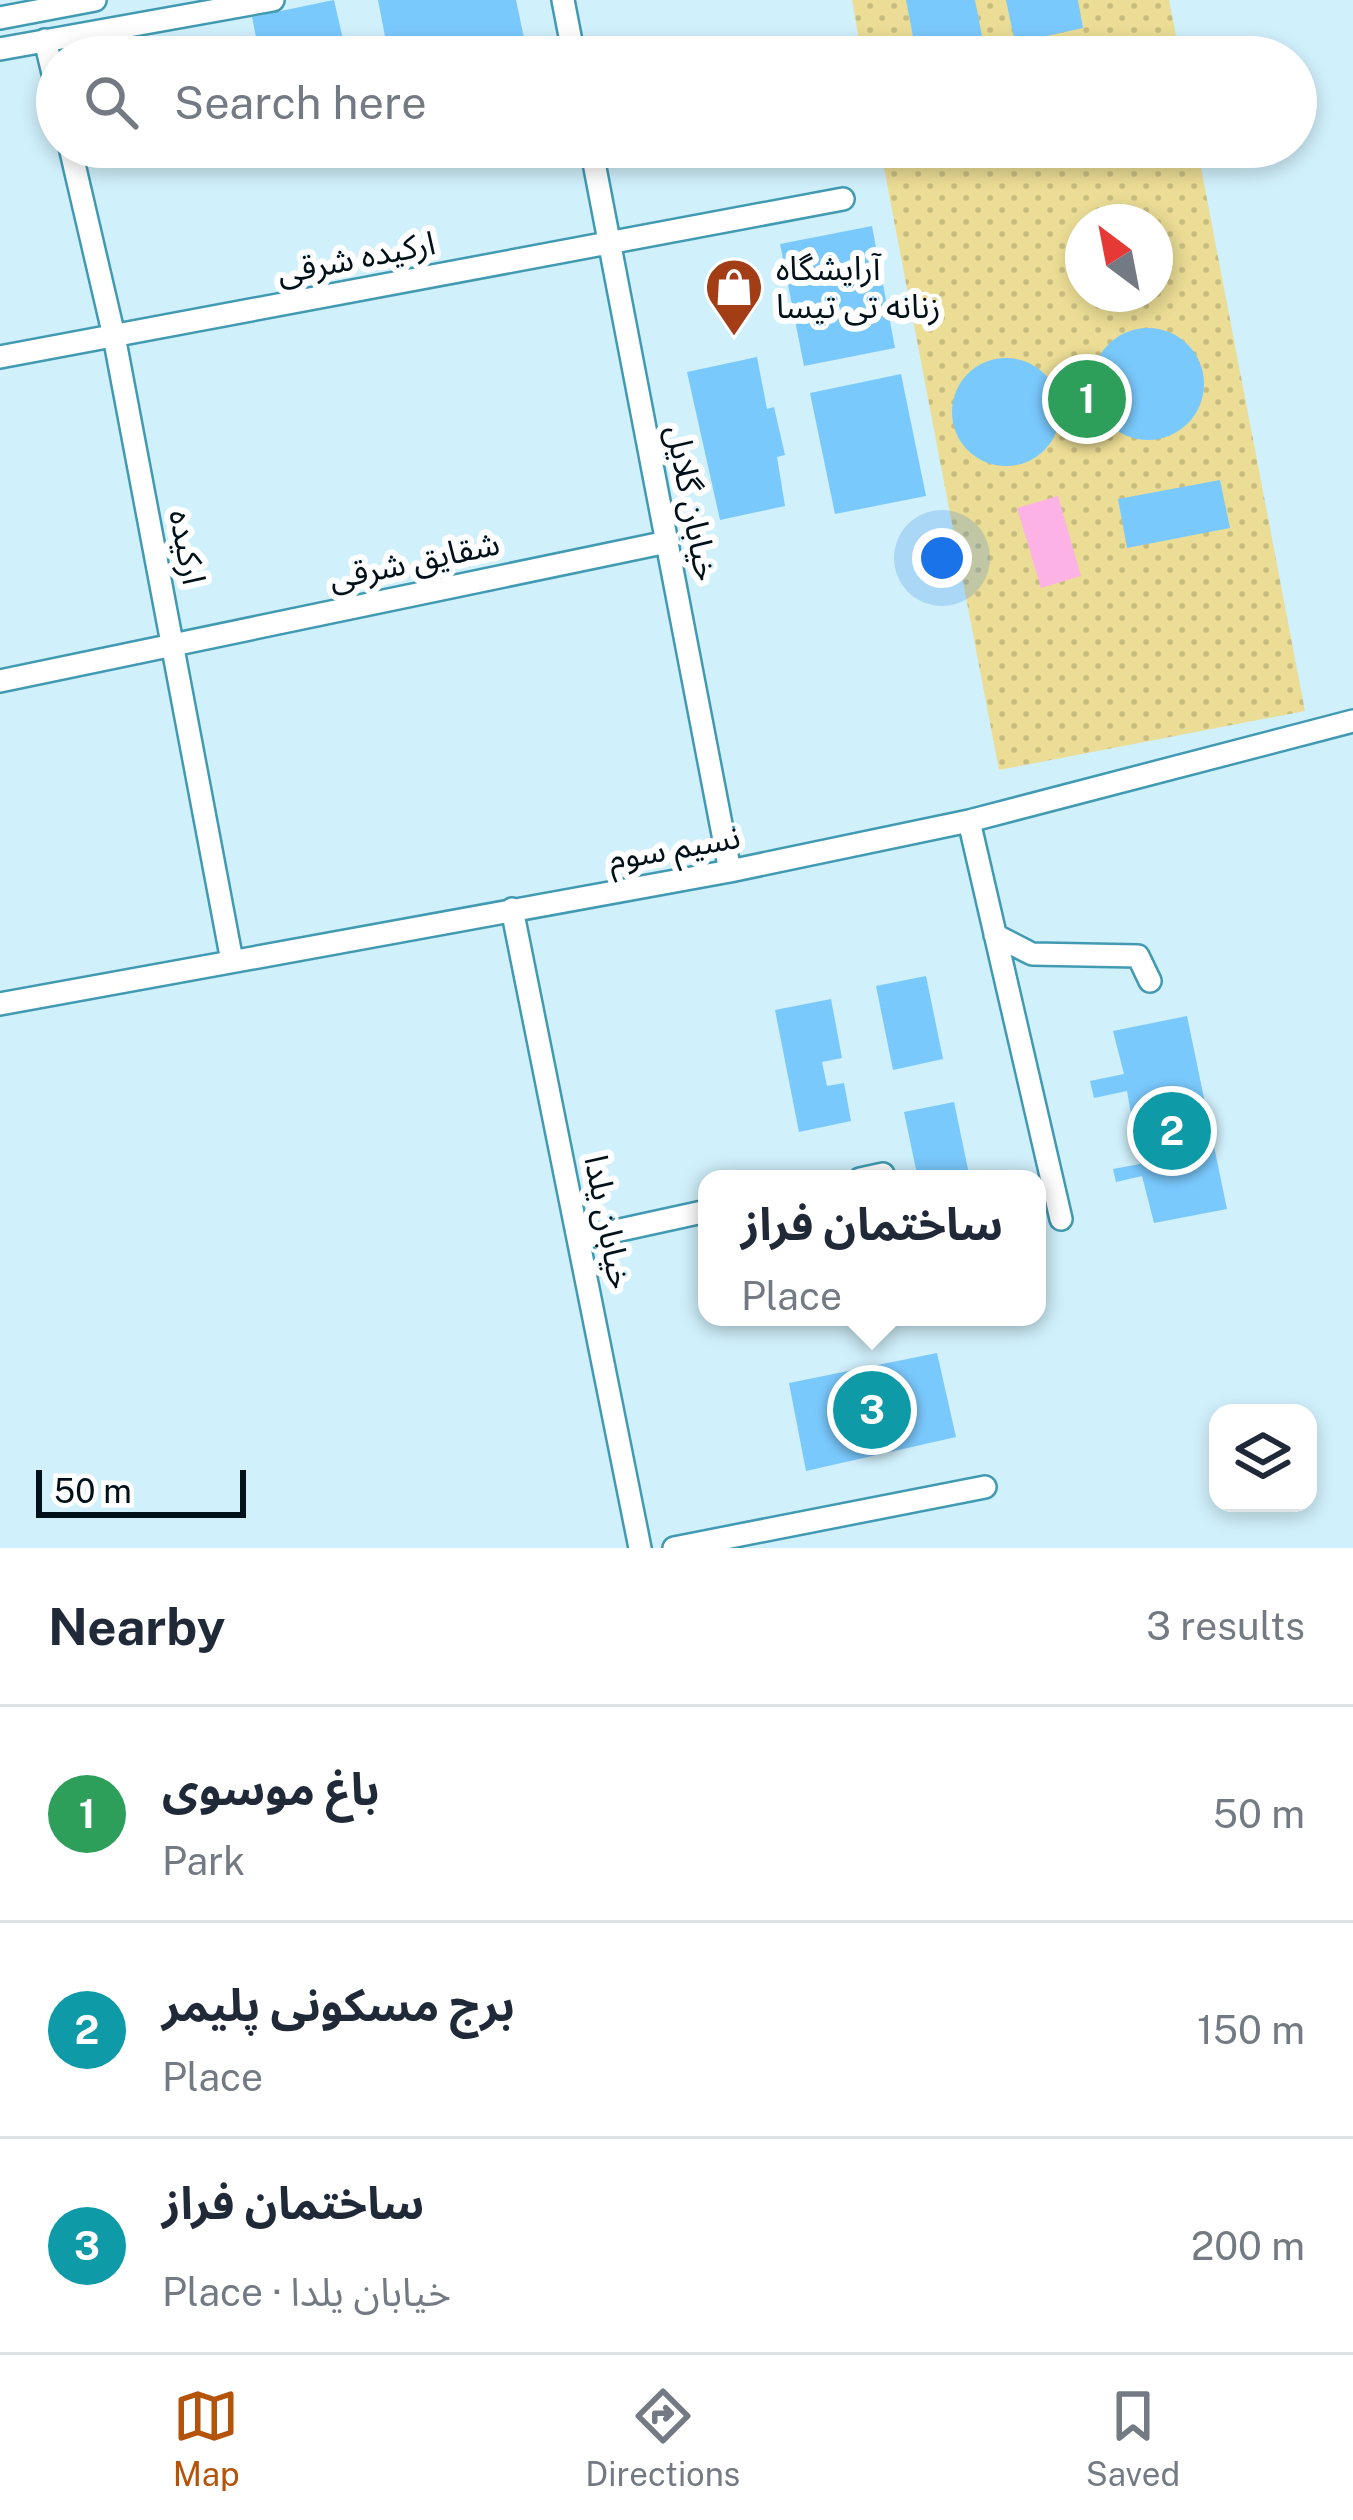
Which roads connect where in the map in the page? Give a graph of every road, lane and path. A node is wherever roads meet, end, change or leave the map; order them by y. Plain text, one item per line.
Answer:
1 (95, 0) edge
2 (273, 0) edge
3 (563, 0) edge
4 (37, 5) edge
5 (0, 18) edge
6 (69, 36) edge
7 (570, 36) edge
8 (36, 42) edge
9 (0, 49) edge
10 (75, 168) edge
11 (595, 168) edge
12 (843, 199) dead end
13 (610, 243) junction
14 (113, 336) junction
15 (0, 357) edge
16 (667, 542) junction
17 (174, 644) junction
18 (0, 681) edge
19 (1353, 721) edge
20 (969, 821) junction
21 (730, 871) junction
22 (512, 909) junction
23 (995, 935) junction
24 (232, 961) junction
25 (1150, 981) dead end
26 (0, 1004) edge
27 (698, 1213) edge
28 (1061, 1220) dead end
29 (579, 1239) junction
30 (985, 1487) dead end
31 (640, 1548) edge
32 (674, 1548) edge

1 - 4 street
2 - 6 street
3 - 7 street
4 - 5 street
8 - 9 street
10 - 14 street, ارکیده
11 - 13 street, خیابان گلایل
12 - 13 street
13 - 14 street, ارکیده شرقی
13 - 16 street, خیابان گلایل
14 - 15 street, ارکیده شرقی
14 - 17 street, ارکیده
16 - 17 street, شقایق شرقی
16 - 21 street, خیابان گلایل
17 - 18 street, شقایق شرقی
17 - 24 street, ارکیده
19 - 20 street, نسیم سوم
20 - 21 street, نسیم سوم
20 - 23 street
21 - 22 street, نسیم سوم
22 - 24 street, نسیم سوم
22 - 29 street, خیابان یلدا
23 - 25 street
23 - 28 street
24 - 26 street, نسیم سوم
27 - 29 street
29 - 31 street, خیابان یلدا
30 - 32 street

